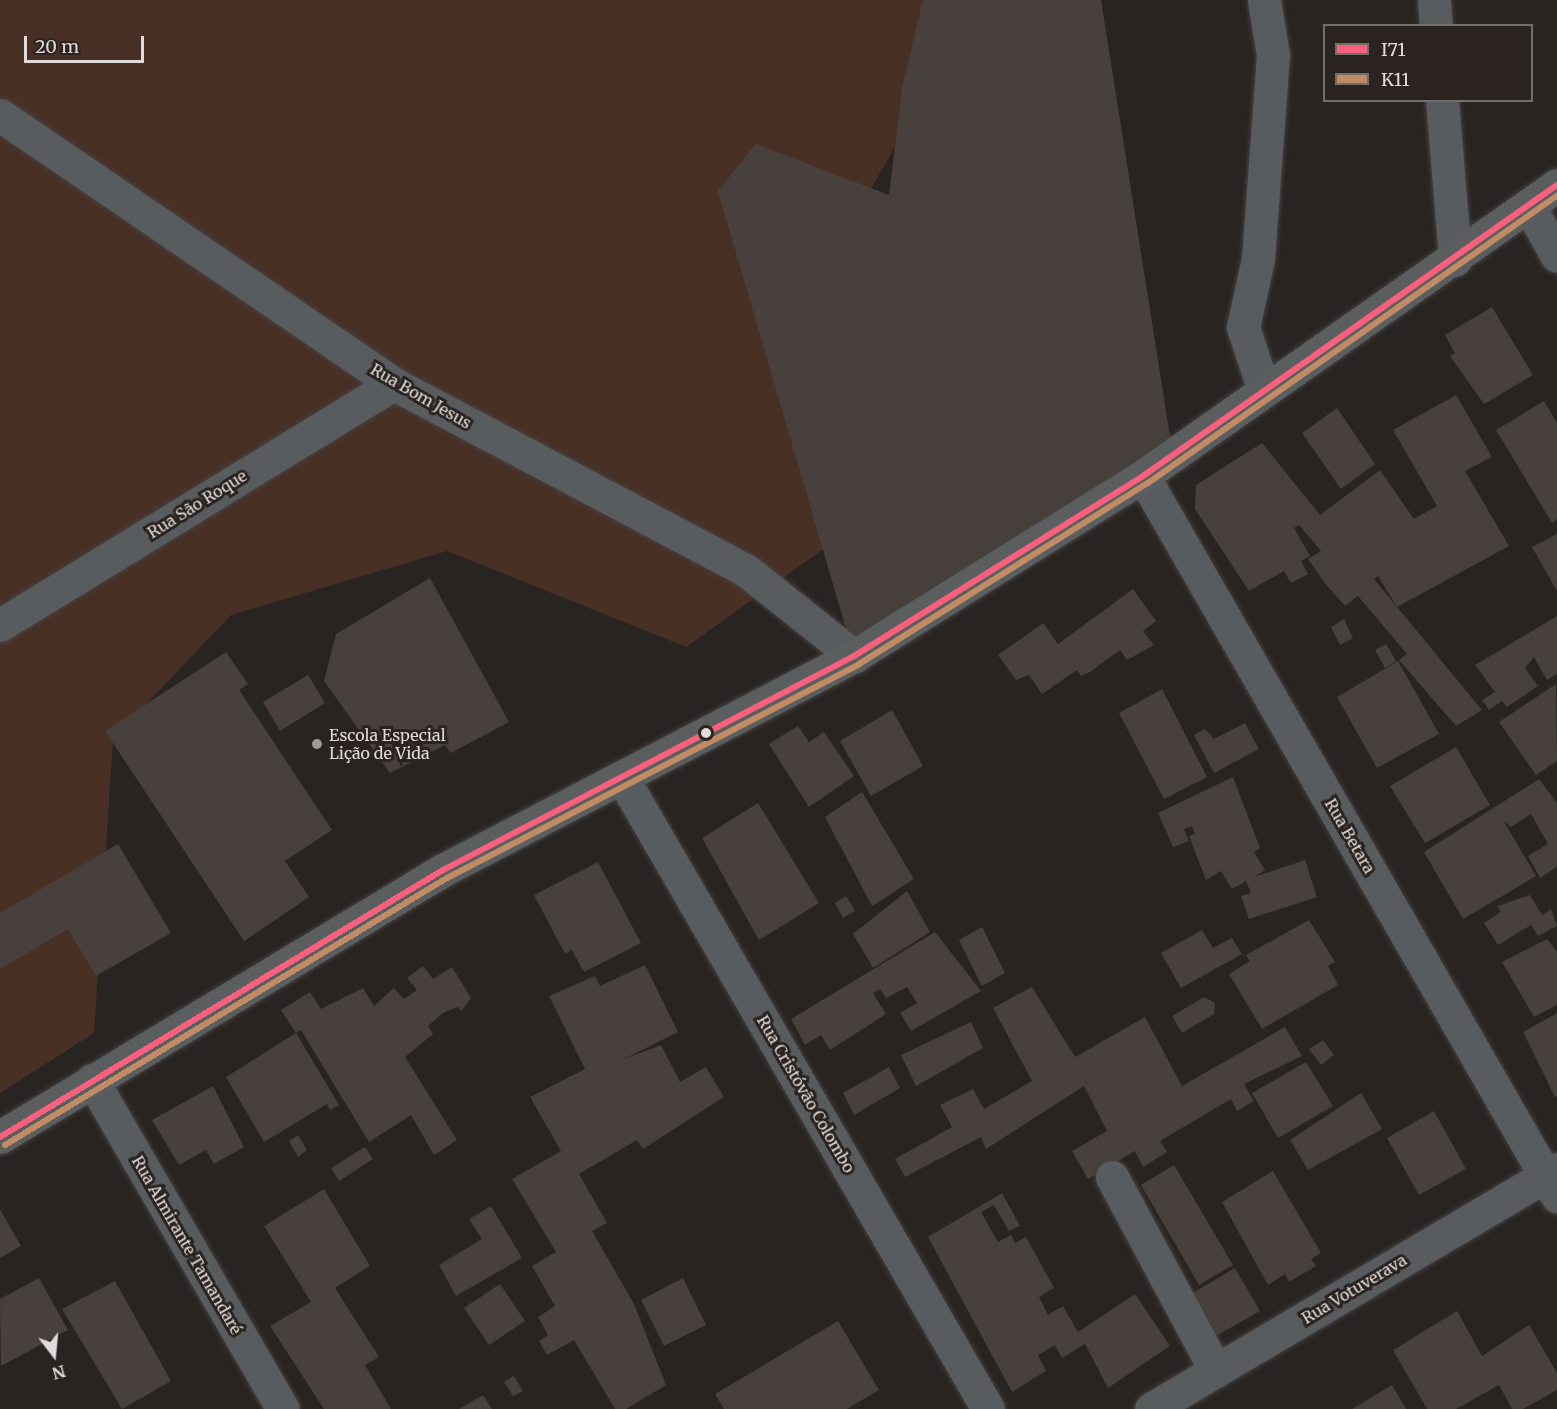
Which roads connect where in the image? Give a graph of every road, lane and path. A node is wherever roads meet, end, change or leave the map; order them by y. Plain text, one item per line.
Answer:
1 (1264, 0) edge
2 (1434, 0) edge
3 (1436, 24) edge
4 (1442, 102) edge
5 (0, 115) edge
6 (1557, 185) edge
7 (1529, 206) junction
8 (1557, 256) edge
9 (1455, 259) junction
10 (394, 384) junction
11 (1264, 391) junction
12 (1143, 476) junction
13 (0, 625) edge
14 (854, 656) junction
15 (623, 778) junction
16 (92, 1080) junction
17 (0, 1137) edge
18 (1112, 1177) dead end
19 (1553, 1181) edge
20 (1216, 1371) junction
21 (283, 1409) edge
22 (988, 1409) edge
23 (1151, 1409) edge

1 - 11 street
2 - 3 street
4 - 9 street
5 - 10 street, Rua Bom Jesus
6 - 7 main road
7 - 8 street
7 - 9 main road
9 - 11 main road
10 - 13 street, Rua São Roque
10 - 14 street, Rua Bom Jesus
11 - 12 main road
12 - 14 main road
12 - 19 street, Rua Betara
14 - 15 main road
15 - 16 main road
15 - 22 street, Rua Cristóvão Colombo
16 - 17 main road
16 - 21 street, Rua Almirante Tamandaré
18 - 20 street
19 - 20 street, Rua Votuverava
20 - 23 street, Rua Votuverava

